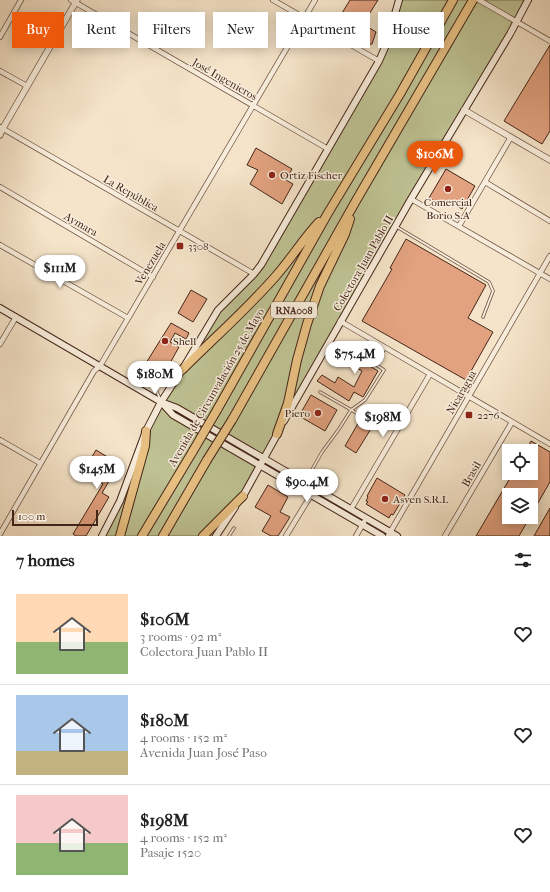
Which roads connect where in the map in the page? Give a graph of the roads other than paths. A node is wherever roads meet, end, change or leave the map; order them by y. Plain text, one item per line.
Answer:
1 (21, 0) edge
2 (274, 0) edge
3 (315, 0) edge
4 (399, 0) edge
5 (453, 0) edge
6 (473, 0) edge
7 (479, 0) edge
8 (528, 0) edge
9 (74, 1) edge
10 (294, 12) edge
11 (308, 12) edge
12 (516, 22) junction
13 (0, 37) edge
14 (550, 41) edge
15 (287, 48) edge
16 (356, 48) edge
17 (379, 61) junction
18 (0, 71) edge
19 (27, 86) junction
20 (253, 106) junction
21 (464, 110) junction
22 (1, 128) edge
23 (0, 135) edge
24 (511, 137) junction
25 (328, 149) junction
26 (550, 160) edge
27 (485, 182) junction
28 (0, 187) edge
29 (411, 198) junction
30 (357, 199) junction
31 (328, 213) junction
32 (550, 221) edge
33 (396, 226) junction
34 (459, 226) junction
35 (180, 231) junction
36 (0, 245) edge
37 (550, 256) edge
38 (540, 273) junction
39 (254, 274) junction
40 (152, 277) junction
41 (550, 279) edge
42 (0, 308) edge
43 (16, 317) junction
44 (482, 317) dead end
45 (128, 318) junction
46 (340, 321) junction
47 (0, 344) edge
48 (385, 348) junction
49 (100, 366) junction
50 (182, 370) junction
51 (430, 374) junction
52 (153, 382) junction
53 (131, 384) junction
54 (320, 392) dead end
55 (468, 397) junction
56 (161, 402) junction
57 (351, 410) junction
58 (367, 419) dead end
59 (512, 422) junction
60 (146, 431) junction
61 (277, 434) junction
62 (0, 440) edge
63 (550, 444) edge
64 (264, 459) junction
65 (40, 463) junction
66 (260, 466) junction
67 (305, 482) junction
68 (311, 495) junction
69 (243, 496) junction
70 (351, 509) junction
71 (366, 518) junction
72 (362, 525) junction
73 (234, 528) dead end
74 (0, 534) edge
75 (389, 534) edge
76 (102, 536) edge
77 (120, 536) edge
78 (142, 536) edge
79 (163, 536) edge
80 (203, 536) edge
81 (216, 536) edge
82 (229, 536) edge
83 (286, 536) edge
84 (356, 536) edge
85 (382, 536) edge
86 (397, 536) edge
87 (445, 536) edge

1 - 13 street
2 - 10 street
3 - 11 street, Venezuela
4 - 17 main road
5 - 31 highway, Avenida de Circunvalación 25 de Mayo / RNA008
6 - 30 highway, RNA008
7 - 12 street
8 - 12 main road, Colectora Juan Pablo II
9 - 19 street
9 - 20 street, José Ingenieros
12 - 14 street
12 - 21 main road, Colectora Juan Pablo II
15 - 20 street, Venezuela
16 - 17 street
17 - 25 main road
18 - 19 street
19 - 22 street
20 - 25 street, José Ingenieros
20 - 35 street, Venezuela
21 - 24 street
21 - 29 main road, Colectora Juan Pablo II
22 - 23 street
22 - 35 street, La República
24 - 26 street
24 - 27 street
25 - 39 main road
27 - 32 street
27 - 34 street
28 - 40 street, Aymara
29 - 33 main road, Colectora Juan Pablo II
29 - 34 street
30 - 61 highway
30 - 79 highway, RNA008, bridge
31 - 50 highway
31 - 78 highway, Avenida de Circunvalación 25 de Mayo / RNA008, bridge
33 - 44 lane
33 - 46 main road, Colectora Juan Pablo II
34 - 38 street
35 - 39 street, La República
35 - 40 street, Venezuela
36 - 45 street
37 - 38 street, Nicaragua
38 - 41 street
38 - 55 street, Nicaragua
39 - 50 main road
40 - 45 street, Venezuela
42 - 43 main road
43 - 47 street
43 - 49 main road
45 - 49 street, Venezuela
46 - 48 street
46 - 61 main road, Colectora Juan Pablo II
48 - 51 street
48 - 57 lane
49 - 53 main road
49 - 65 street, Venezuela
50 - 52 lane
50 - 56 main road
51 - 55 street
51 - 70 street
52 - 53 lane
52 - 56 lane
53 - 56 main road
54 - 57 lane
55 - 59 street
55 - 75 street, Nicaragua
56 - 60 main road
56 - 64 main road
56 - 66 main road
57 - 58 lane
57 - 67 lane
59 - 63 street
59 - 87 street, Brasil
60 - 76 main road
60 - 77 highway
61 - 64 main road, Colectora Juan Pablo II
62 - 65 street
64 - 66 main road, Colectora Juan Pablo II
64 - 67 main road
65 - 74 street, Venezuela
66 - 68 main road
66 - 69 main road, Colectora Juan Pablo II
67 - 70 main road
68 - 72 main road
68 - 83 street
69 - 80 highway
69 - 81 main road, Colectora Juan Pablo II
70 - 71 main road
71 - 72 street
71 - 75 main road
72 - 84 street
72 - 85 main road
73 - 82 lane
75 - 86 main road

